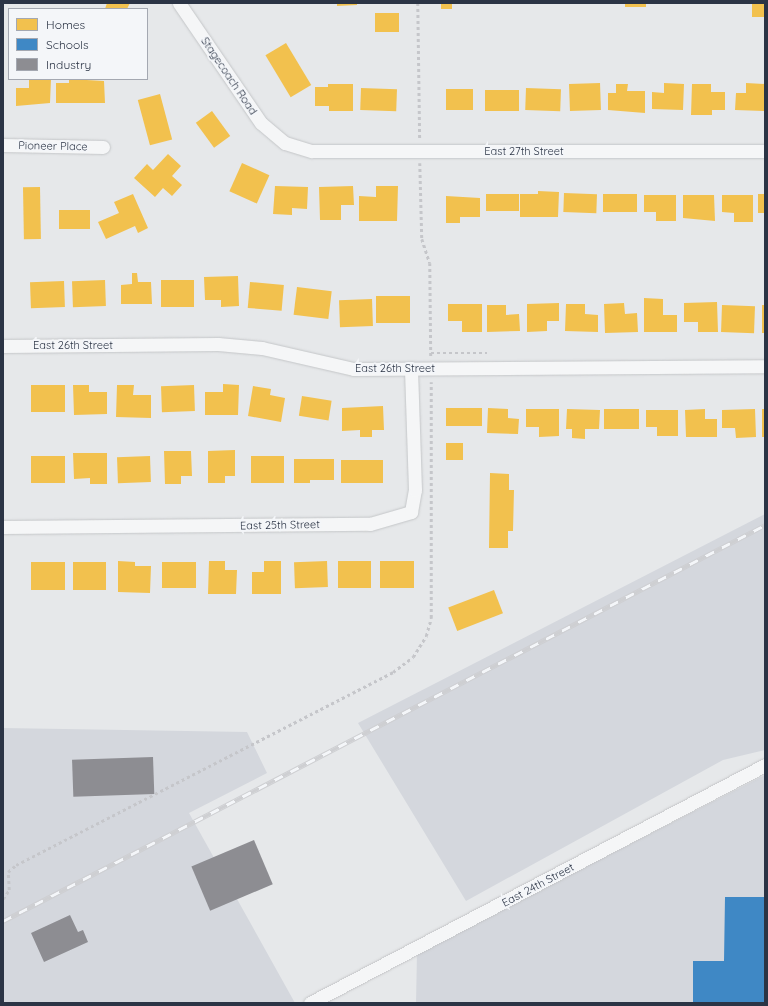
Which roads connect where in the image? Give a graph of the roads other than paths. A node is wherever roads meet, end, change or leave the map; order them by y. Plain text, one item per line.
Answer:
1 (179, 3) edge
2 (285, 143) joint
3 (3, 145) edge
4 (103, 147) dead end
5 (765, 151) edge
6 (3, 346) edge
7 (765, 366) edge
8 (411, 368) junction
9 (3, 527) edge
10 (765, 765) edge
11 (310, 1003) edge

1 - 2 street, Stagecoach Road
2 - 5 street, East 27th Street
3 - 4 street, Pioneer Place
6 - 8 street, East 26th Street
7 - 8 street, East 26th Street
8 - 9 street, East 25th Street
10 - 11 street, East 24th Street

